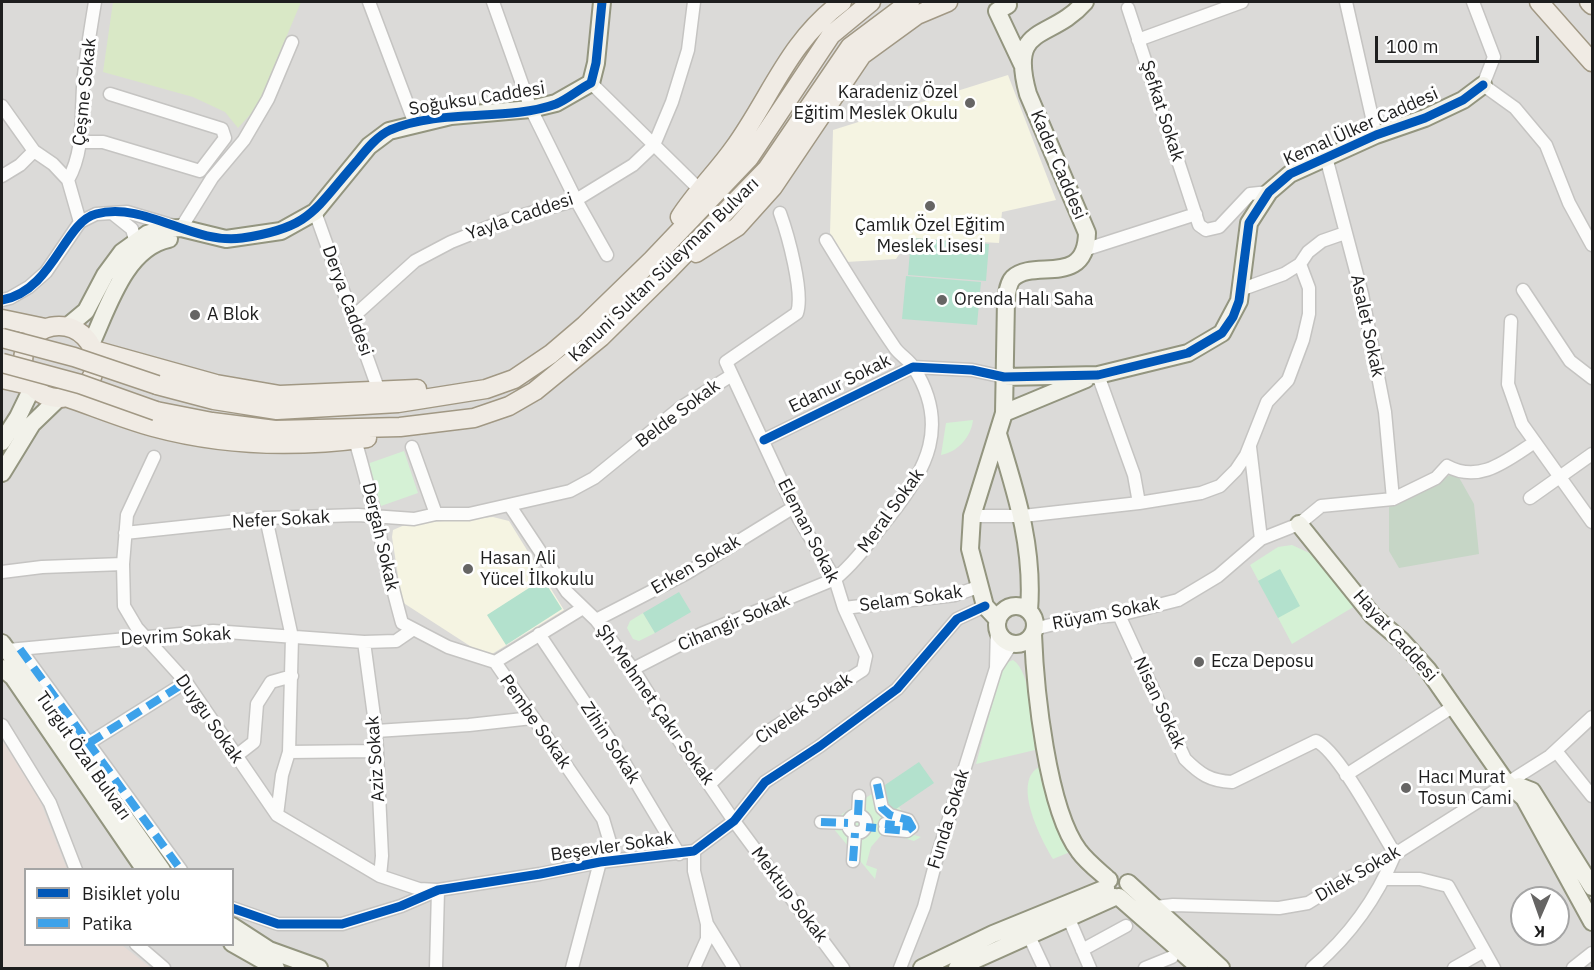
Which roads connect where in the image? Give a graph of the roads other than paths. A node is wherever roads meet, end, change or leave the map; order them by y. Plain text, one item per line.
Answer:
1 (95, 2) edge
2 (369, 2) edge
3 (493, 2) edge
4 (602, 2) edge
5 (694, 2) edge
6 (842, 2) edge
7 (872, 2) edge
8 (909, 2) edge
9 (948, 2) edge
10 (1068, 2) edge
11 (1085, 2) edge
12 (1242, 2) edge
13 (1346, 2) edge
14 (1473, 2) edge
15 (1539, 2) edge
16 (1589, 2) edge
17 (1008, 5) dead end
18 (1593, 5) edge
19 (1128, 8) dead end
20 (1059, 21) junction
21 (1138, 40) junction
22 (292, 42) dead end
23 (1593, 62) edge
24 (1023, 65) junction
25 (591, 82) junction
26 (1483, 85) junction
27 (110, 94) dead end
28 (2, 106) edge
29 (531, 109) junction
30 (415, 124) junction
31 (1376, 135) junction
32 (81, 141) junction
33 (654, 145) junction
34 (34, 151) junction
35 (1326, 157) junction
36 (2, 176) edge
37 (68, 180) junction
38 (699, 189) junction
39 (1269, 192) junction
40 (576, 200) junction
41 (315, 212) junction
42 (112, 213) junction
43 (780, 213) dead end
44 (1196, 214) junction
45 (80, 222) junction
46 (181, 228) junction
47 (281, 231) junction
48 (1345, 233) junction
49 (135, 240) junction
50 (826, 240) dead end
51 (1593, 245) edge
52 (1087, 249) junction
53 (607, 255) dead end
54 (652, 260) junction
55 (1300, 264) junction
56 (669, 270) junction
57 (1240, 290) junction
58 (1523, 290) dead end
59 (2, 300) edge
60 (354, 316) junction
61 (2, 320) edge
62 (1511, 321) dead end
63 (68, 326) junction
64 (45, 328) junction
65 (2, 338) edge
66 (563, 344) junction
67 (92, 347) junction
68 (2, 363) edge
69 (913, 367) junction
70 (732, 375) junction
71 (1098, 375) junction
72 (1004, 377) junction
73 (1593, 378) edge
74 (2, 379) edge
75 (33, 386) junction
76 (380, 391) junction
77 (63, 397) junction
78 (1004, 413) junction
79 (474, 418) junction
80 (998, 434) junction
81 (355, 440) junction
82 (764, 440) junction
83 (2, 442) edge
84 (1535, 442) junction
85 (1249, 445) junction
86 (412, 447) dead end
87 (1593, 454) edge
88 (154, 457) dead end
89 (2, 473) edge
90 (1563, 477) junction
91 (1530, 498) dead end
92 (1393, 499) junction
93 (1139, 503) junction
94 (510, 506) junction
95 (794, 507) junction
96 (436, 514) junction
97 (374, 516) junction
98 (972, 516) junction
99 (1023, 516) junction
100 (266, 518) junction
101 (1593, 522) edge
102 (1299, 524) junction
103 (125, 533) junction
104 (1261, 539) junction
105 (123, 564) junction
106 (2, 572) edge
107 (835, 579) junction
108 (978, 588) junction
109 (985, 606) junction
110 (583, 608) junction
111 (844, 608) junction
112 (1029, 611) junction
113 (1119, 615) junction
114 (596, 620) junction
115 (997, 623) junction
116 (412, 630) junction
117 (539, 634) junction
118 (144, 637) junction
119 (292, 637) junction
120 (1025, 637) junction
121 (364, 642) junction
122 (10, 648) edge
123 (866, 656) joint
124 (495, 662) junction
125 (2, 668) edge
126 (996, 668) junction
127 (633, 669) junction
128 (292, 676) junction
129 (186, 682) junction
130 (1454, 706) junction
131 (1593, 717) edge
132 (532, 718) junction
133 (2, 725) edge
134 (376, 731) junction
135 (89, 743) junction
136 (375, 751) junction
137 (1556, 751) junction
138 (289, 752) junction
139 (236, 756) junction
140 (1346, 775) junction
141 (1506, 782) junction
142 (710, 784) junction
143 (1593, 796) edge
144 (277, 815) junction
145 (734, 821) junction
146 (821, 822) dead end
147 (872, 825) junction
148 (694, 851) junction
149 (679, 854) junction
150 (1395, 854) junction
151 (615, 859) junction
152 (853, 861) dead end
153 (600, 862) junction
154 (75, 868) edge
155 (144, 868) edge
156 (161, 868) edge
157 (181, 868) edge
158 (380, 876) junction
159 (1385, 879) junction
160 (1593, 888) edge
161 (1115, 889) junction
162 (438, 890) junction
163 (1155, 907) junction
164 (234, 909) edge
165 (1069, 919) junction
166 (1593, 922) edge
167 (707, 924) junction
168 (1126, 926) dead end
169 (234, 927) edge
170 (1029, 936) junction
171 (234, 944) edge
172 (137, 946) edge
173 (1082, 950) junction
174 (1485, 951) junction
175 (1593, 953) edge
176 (1172, 957) dead end
177 (1038, 967) edge
178 (164, 969) edge
179 (276, 969) edge
180 (319, 969) edge
181 (436, 969) edge
182 (572, 969) edge
183 (694, 969) edge
184 (734, 969) edge
185 (843, 969) edge
186 (900, 969) edge
187 (922, 969) edge
188 (957, 969) edge
189 (1090, 969) edge
190 (1145, 969) edge
191 (1200, 969) edge
192 (1221, 969) edge
193 (1312, 969) edge
194 (1454, 969) edge
195 (1494, 969) edge
196 (1573, 969) edge

1 - 32 street, Çeşme Sokak
2 - 30 street
3 - 29 street
4 - 25 street
5 - 33 street, Yayla Caddesi
6 - 38 main road
7 - 54 main road, Kanuni Sultan Süleyman Bulvarı
8 - 56 main road, Kanuni Sultan Süleyman Bulvarı
9 - 56 main road
10 - 20 street
11 - 20 street, Kader Caddesi
12 - 21 street
13 - 31 street
14 - 26 street
15 - 23 main road
16 - 18 main road
17 - 24 street
19 - 21 street, Şefkat Sokak
20 - 24 street, Kader Caddesi
21 - 44 street, Şefkat Sokak
22 - 46 street
24 - 52 street, Kader Caddesi
25 - 29 street, Soğuksu Caddesi
25 - 33 street
26 - 31 street, Kemal Ülker Caddesi
26 - 51 street
27 - 32 street
28 - 34 street
29 - 30 street, Soğuksu Caddesi
29 - 40 street
30 - 41 street, Soğuksu Caddesi
31 - 35 street, Kemal Ülker Caddesi
32 - 37 street, Çeşme Sokak
33 - 38 street
33 - 40 street, Yayla Caddesi
34 - 36 street
34 - 37 street
35 - 39 street, Kemal Ülker Caddesi
35 - 48 street, Asalet Sokak
37 - 45 street
38 - 54 main road
39 - 44 street
39 - 57 street, Kemal Ülker Caddesi
40 - 53 street
40 - 60 street, Yayla Caddesi
41 - 47 street, Soğuksu Caddesi
41 - 60 street, Derya Caddesi
42 - 45 street
42 - 46 street
42 - 49 street
43 - 70 street, Belde Sokak
44 - 52 street
45 - 59 street
46 - 47 street, Soğuksu Caddesi
46 - 49 street
47 - 67 street
48 - 55 street
48 - 92 street, Asalet Sokak
49 - 63 street
50 - 69 street, Meral Sokak
52 - 72 street
54 - 66 main road, Kanuni Sultan Süleyman Bulvarı
55 - 57 street
55 - 85 street
56 - 79 main road, Kanuni Sultan Süleyman Bulvarı
57 - 71 street, Kemal Ülker Caddesi
58 - 73 street
60 - 76 street, Derya Caddesi
61 - 64 main road
62 - 84 street
63 - 64 main road
63 - 67 main road
64 - 75 main road
65 - 66 main road, Kanuni Sultan Süleyman Bulvarı, bridge
66 - 76 main road
67 - 76 main road
67 - 77 main road
68 - 79 main road, Kanuni Sultan Süleyman Bulvarı, bridge
69 - 72 street, Edanur Sokak
69 - 82 street, Edanur Sokak
69 - 107 street, Meral Sokak
70 - 82 street, Eleman Sokak
70 - 94 street, Belde Sokak
71 - 72 street, Kemal Ülker Caddesi
71 - 78 street
71 - 93 street
72 - 78 street
74 - 75 main road
75 - 77 main road
75 - 83 street
77 - 81 main road
77 - 89 street
78 - 80 street
79 - 81 main road
80 - 98 street
80 - 99 street
81 - 97 street, Dergah Sokak
82 - 95 street, Eleman Sokak
84 - 90 street
84 - 92 street
85 - 93 street
85 - 104 street
86 - 96 street
87 - 90 street
88 - 103 street, Duygu Sokak
90 - 91 street
90 - 101 street
92 - 102 street, Rüyam Sokak
93 - 99 street
94 - 96 street, Belde Sokak
94 - 110 street, Şh.Mehmet Çakır Sokak
95 - 107 street, Eleman Sokak
95 - 114 street, Erken Sokak
96 - 97 street, Nefer Sokak
97 - 100 street, Nefer Sokak
97 - 116 street, Dergah Sokak
98 - 99 street
98 - 108 street
99 - 112 street
100 - 103 street, Nefer Sokak
100 - 119 street
102 - 104 street, Rüyam Sokak
102 - 130 street, Hayat Caddesi
103 - 105 street, Duygu Sokak
104 - 113 street, Rüyam Sokak
105 - 106 street
105 - 118 street, Duygu Sokak
107 - 111 street, Eleman Sokak
107 - 127 street, Cihangir Sokak
108 - 109 street
108 - 111 street, Selam Sokak
109 - 115 street
109 - 145 street, Beşevler Sokak
110 - 114 street, Şh.Mehmet Çakır Sokak
110 - 117 street
111 - 123 street, Eleman Sokak
112 - 115 street
112 - 120 street
113 - 120 street, Rüyam Sokak
113 - 140 street, Nisan Sokak
114 - 127 street, Şh.Mehmet Çakır Sokak
115 - 120 street
115 - 126 street, Funda Sokak
116 - 121 street, Devrim Sokak
116 - 124 street, Pembe Sokak
117 - 124 street
117 - 149 street, Zihin Sokak
118 - 119 street, Devrim Sokak
118 - 122 street, Devrim Sokak
118 - 129 street, Duygu Sokak
119 - 121 street, Devrim Sokak
119 - 128 street
120 - 126 street, Funda Sokak
120 - 161 street
121 - 134 street, Aziz Sokak
122 - 135 street
122 - 156 street, Turgut Özal Bulvarı
123 - 142 street, Civelek Sokak
124 - 132 street, Pembe Sokak
125 - 155 street, Turgut Özal Bulvarı
126 - 186 street, Funda Sokak
127 - 142 street, Şh.Mehmet Çakır Sokak
128 - 138 street
128 - 139 street
129 - 135 street
129 - 139 street, Duygu Sokak
130 - 140 street
130 - 141 street, Hayat Caddesi
131 - 137 street, Dilek Sokak
132 - 134 street
132 - 151 street, Pembe Sokak
133 - 154 street
134 - 136 street, Aziz Sokak
135 - 157 street
136 - 138 street
136 - 158 street, Aziz Sokak
137 - 141 street, Dilek Sokak
137 - 143 street
138 - 144 street
139 - 144 street, Duygu Sokak
140 - 150 street, Nisan Sokak
141 - 150 street, Dilek Sokak
141 - 160 street
141 - 166 street, Hayat Caddesi
142 - 145 street, Şh.Mehmet Çakır Sokak
144 - 158 street, Duygu Sokak
145 - 148 street, Beşevler Sokak
145 - 185 street, Mektup Sokak
146 - 147 street
147 - 147 street
147 - 152 street
148 - 149 street, Beşevler Sokak
148 - 167 street
149 - 151 street, Beşevler Sokak
150 - 159 street
150 - 163 street, Dilek Sokak
151 - 153 street, Beşevler Sokak
153 - 162 street, Beşevler Sokak
153 - 182 street
158 - 162 street, Duygu Sokak
159 - 174 street
159 - 193 street
161 - 163 street
161 - 165 street
161 - 187 street
161 - 191 street
162 - 164 street, Beşevler Sokak
162 - 181 street
163 - 192 street
165 - 170 street
165 - 173 street
167 - 183 street
167 - 184 street
168 - 173 street
169 - 180 street
170 - 177 street
170 - 188 street
171 - 179 street
172 - 178 street
173 - 189 street
174 - 194 street
174 - 195 street
175 - 196 street
176 - 190 street

